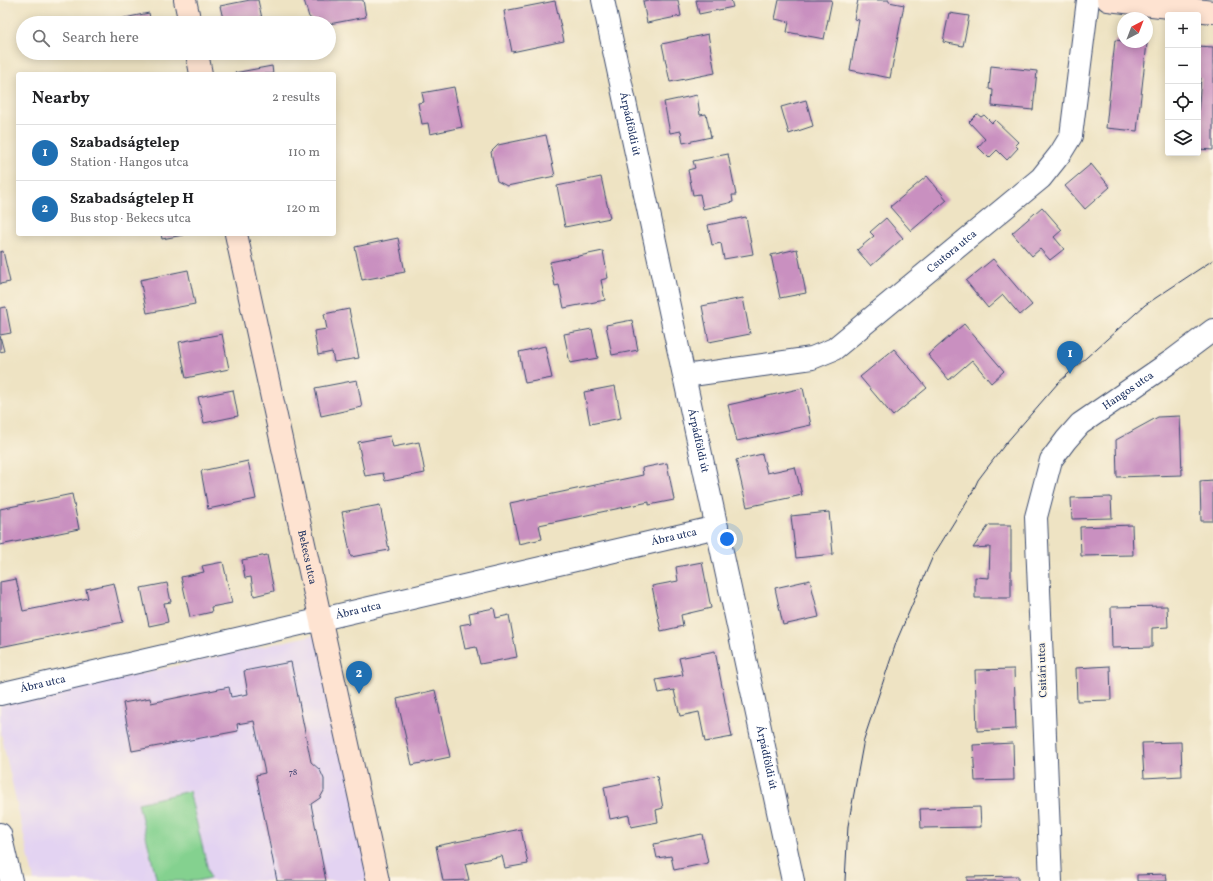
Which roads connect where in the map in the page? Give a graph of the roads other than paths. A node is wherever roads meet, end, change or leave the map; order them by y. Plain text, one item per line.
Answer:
1 (185, 0) edge
2 (603, 0) edge
3 (1088, 0) edge
4 (1108, 0) edge
5 (1213, 12) edge
6 (188, 16) edge
7 (198, 60) edge
8 (201, 72) edge
9 (236, 236) edge
10 (1213, 330) edge
11 (685, 376) junction
12 (1051, 460) joint
13 (717, 526) junction
14 (320, 619) junction
15 (0, 694) edge
16 (0, 834) edge
17 (11, 881) edge
18 (378, 881) edge
19 (793, 881) edge
20 (1051, 881) edge

1 - 6 street
2 - 11 street, Árpádföldi út
3 - 11 street, Csutora utca
4 - 5 street
7 - 8 street
9 - 14 street, Bekecs utca
10 - 12 street, Hangos utca
11 - 13 street, Árpádföldi út
12 - 20 street, Csitári utca
13 - 14 street, Ábra utca
13 - 19 street, Árpádföldi út
14 - 15 street, Ábra utca
14 - 18 street, Bekecs utca
16 - 17 street

